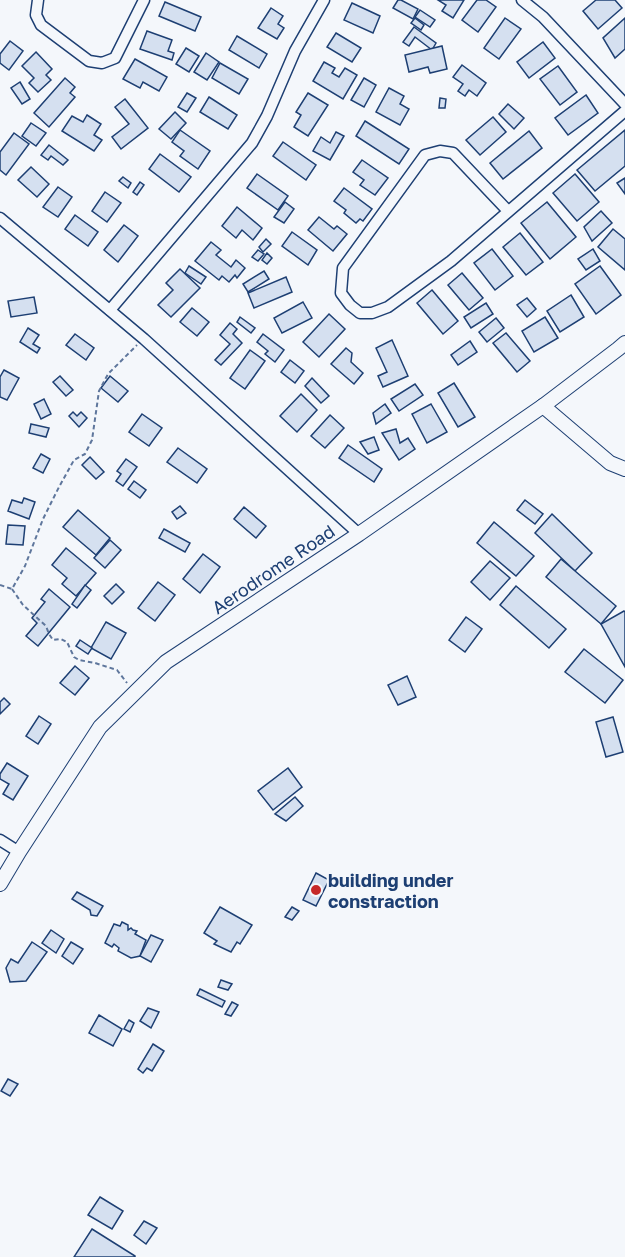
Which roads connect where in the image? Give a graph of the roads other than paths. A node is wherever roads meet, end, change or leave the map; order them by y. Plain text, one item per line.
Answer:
1 (38, 0) edge
2 (144, 0) edge
3 (324, 0) edge
4 (522, 0) edge
5 (625, 104) edge
6 (625, 111) edge
7 (508, 212) junction
8 (0, 218) edge
9 (110, 310) junction
10 (625, 343) edge
11 (543, 406) junction
12 (625, 469) edge
13 (359, 534) junction
14 (0, 840) edge
15 (19, 852) junction
16 (0, 885) edge

1 - 2 street
3 - 9 street
4 - 5 street
6 - 7 street
7 - 7 street
8 - 9 street
9 - 13 street
10 - 11 street, Aerodrome Road
11 - 12 street
11 - 13 street, Aerodrome Road
13 - 15 street, Aerodrome Road
14 - 15 street
15 - 16 street, Aerodrome Road

